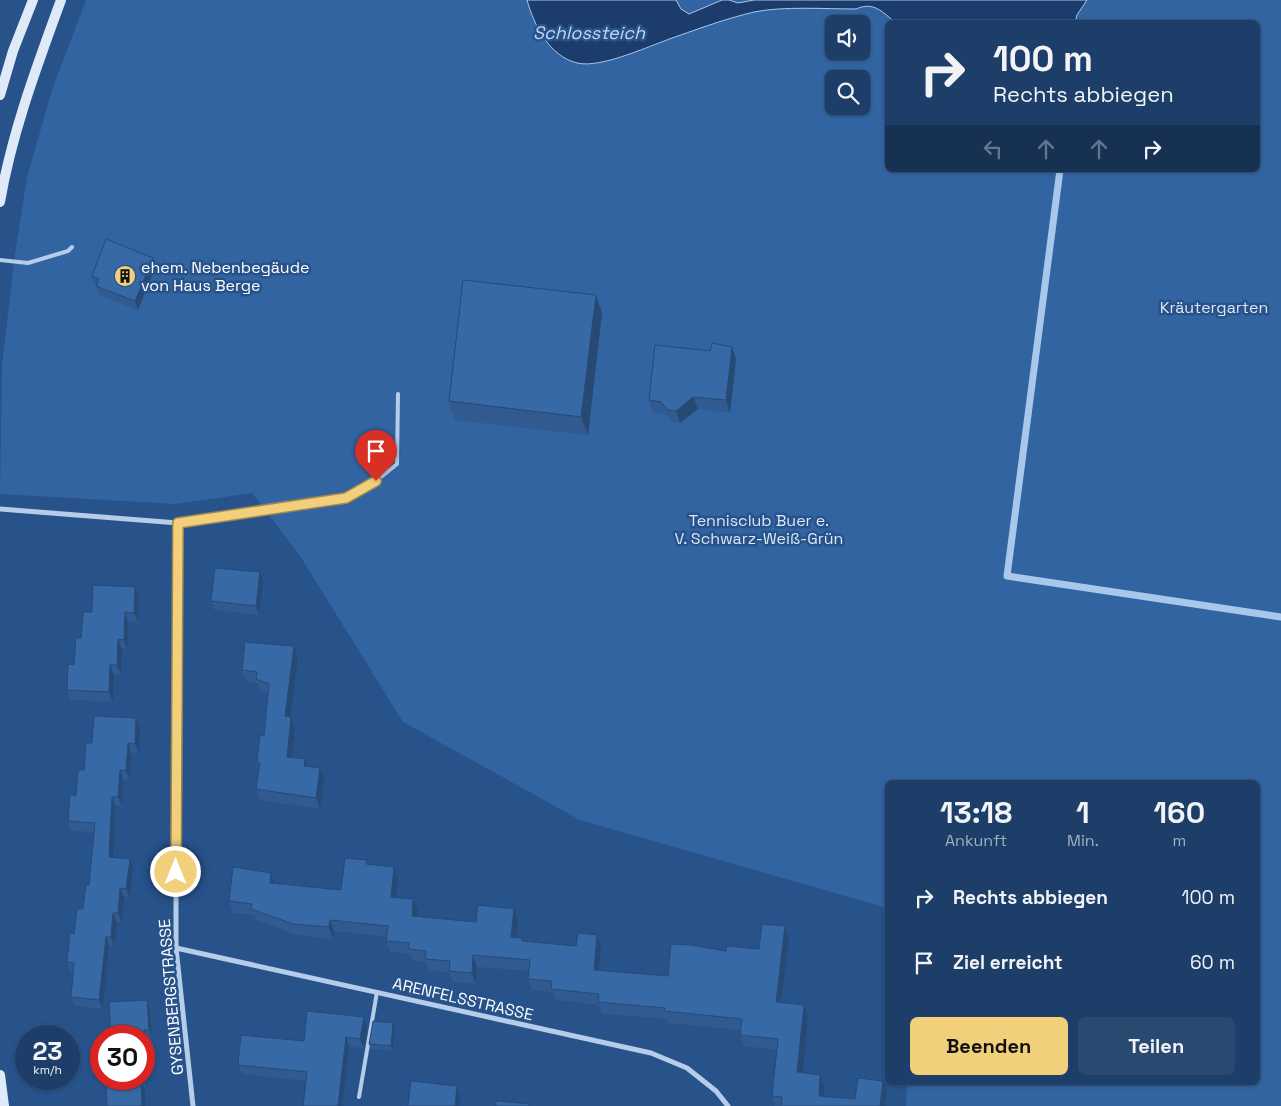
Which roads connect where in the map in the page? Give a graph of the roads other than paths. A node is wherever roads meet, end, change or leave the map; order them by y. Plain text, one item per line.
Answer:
1 (33, 0) edge
2 (61, 0) edge
3 (0, 95) edge
4 (0, 202) edge
5 (72, 247) dead end
6 (0, 260) edge
7 (398, 394) dead end
8 (0, 509) edge
9 (178, 523) junction
10 (176, 948) junction
11 (377, 992) junction
12 (0, 1075) edge
13 (359, 1097) dead end
14 (4, 1106) edge
15 (193, 1106) edge
16 (728, 1106) edge

1 - 3 main road
2 - 4 main road
5 - 6 lane
7 - 9 lane
8 - 9 street
9 - 10 street, GYSENBERGSTRASSE
10 - 11 street, ARENFELSSTRASSE
10 - 15 street, GYSENBERGSTRASSE
11 - 13 lane
11 - 16 street, ARENFELSSTRASSE
12 - 14 main road

